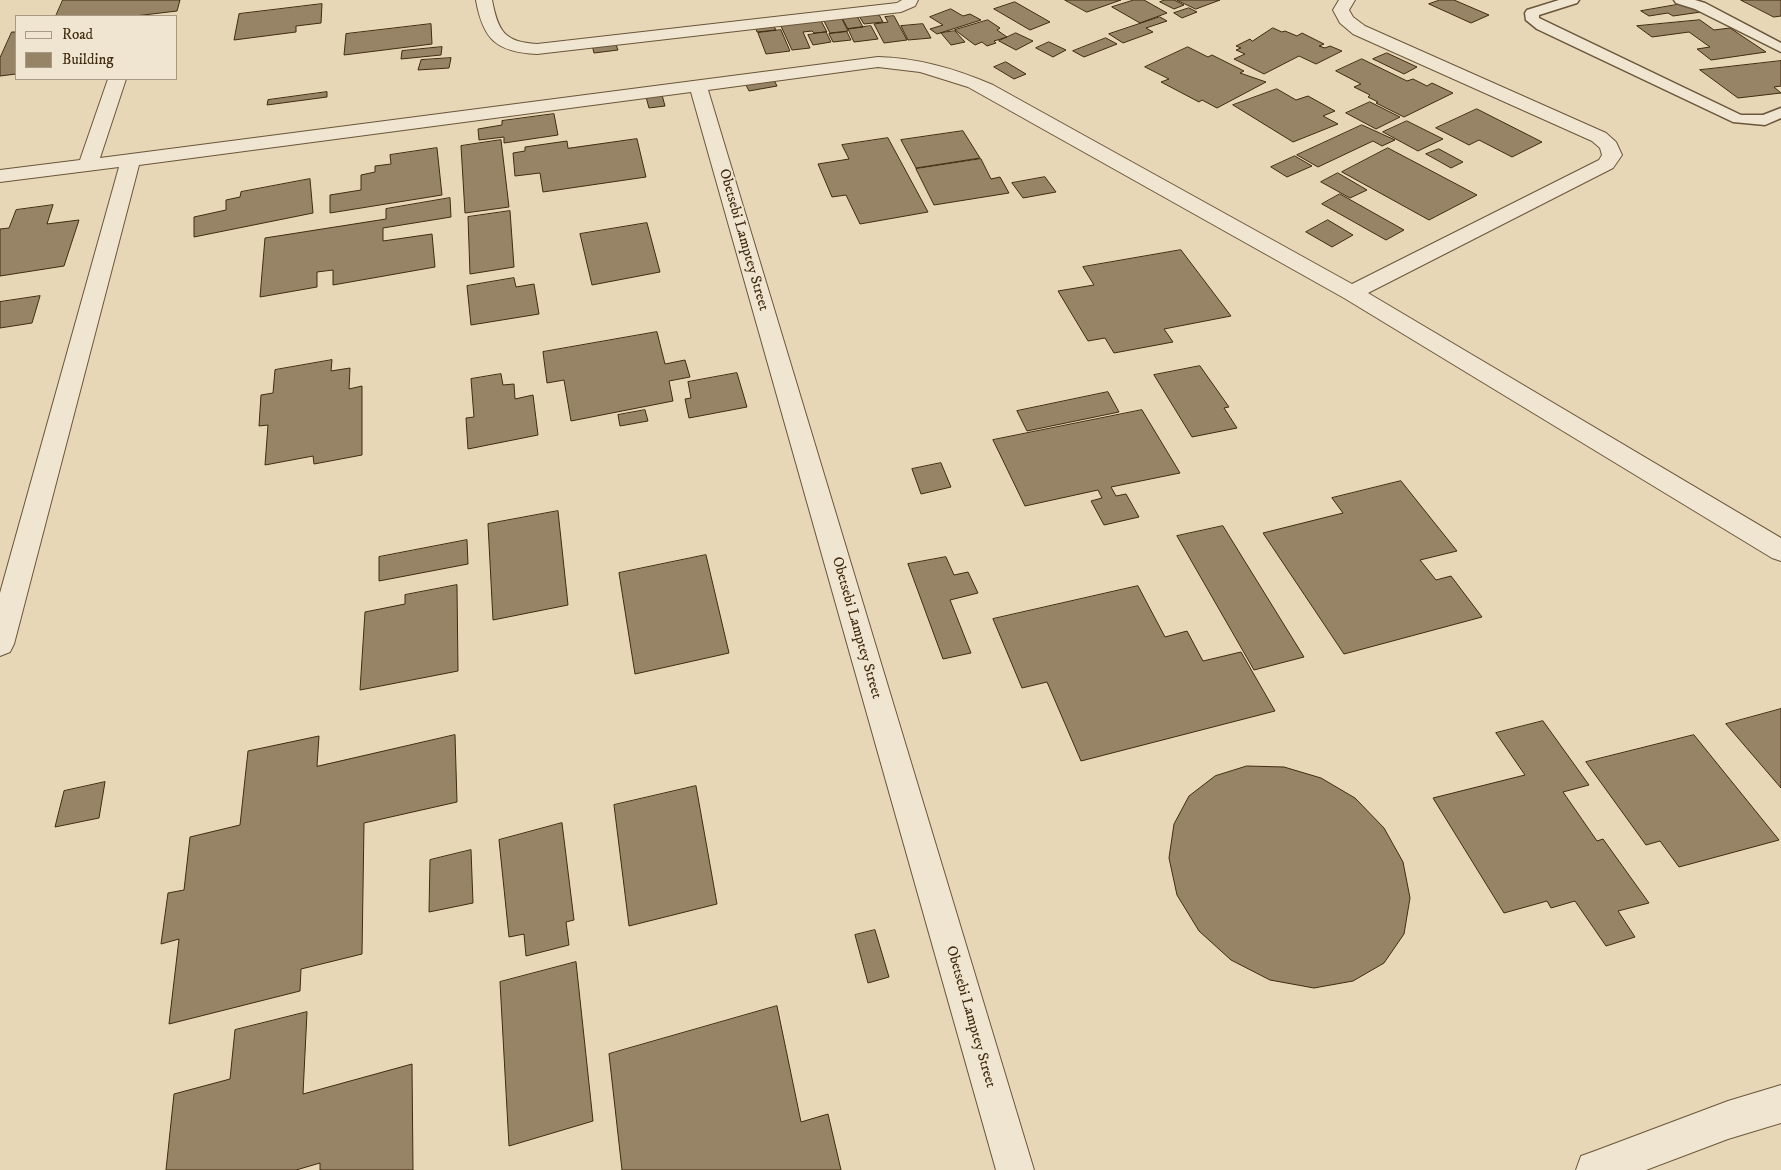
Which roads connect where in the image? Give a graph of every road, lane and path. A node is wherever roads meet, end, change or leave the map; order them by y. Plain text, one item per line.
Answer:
1 (484, 0) edge
2 (910, 0) edge
3 (1347, 0) edge
4 (1572, 0) edge
5 (1681, 0) edge
6 (1781, 48) edge
7 (117, 80) edge
8 (698, 87) junction
9 (1781, 112) edge
10 (131, 160) junction
11 (88, 165) junction
12 (0, 176) edge
13 (1352, 293) junction
14 (1781, 551) edge
15 (5, 605) edge
16 (0, 644) edge
17 (1781, 1104) edge
18 (1014, 1170) edge
19 (1595, 1170) edge

1 - 2 street
3 - 13 street
4 - 9 lane
5 - 6 lane
7 - 11 street
8 - 10 street
8 - 13 street
8 - 18 street, Obetsebi Lamptey Street
10 - 11 street
10 - 15 street
11 - 12 street
13 - 14 street
15 - 16 street
17 - 19 street

